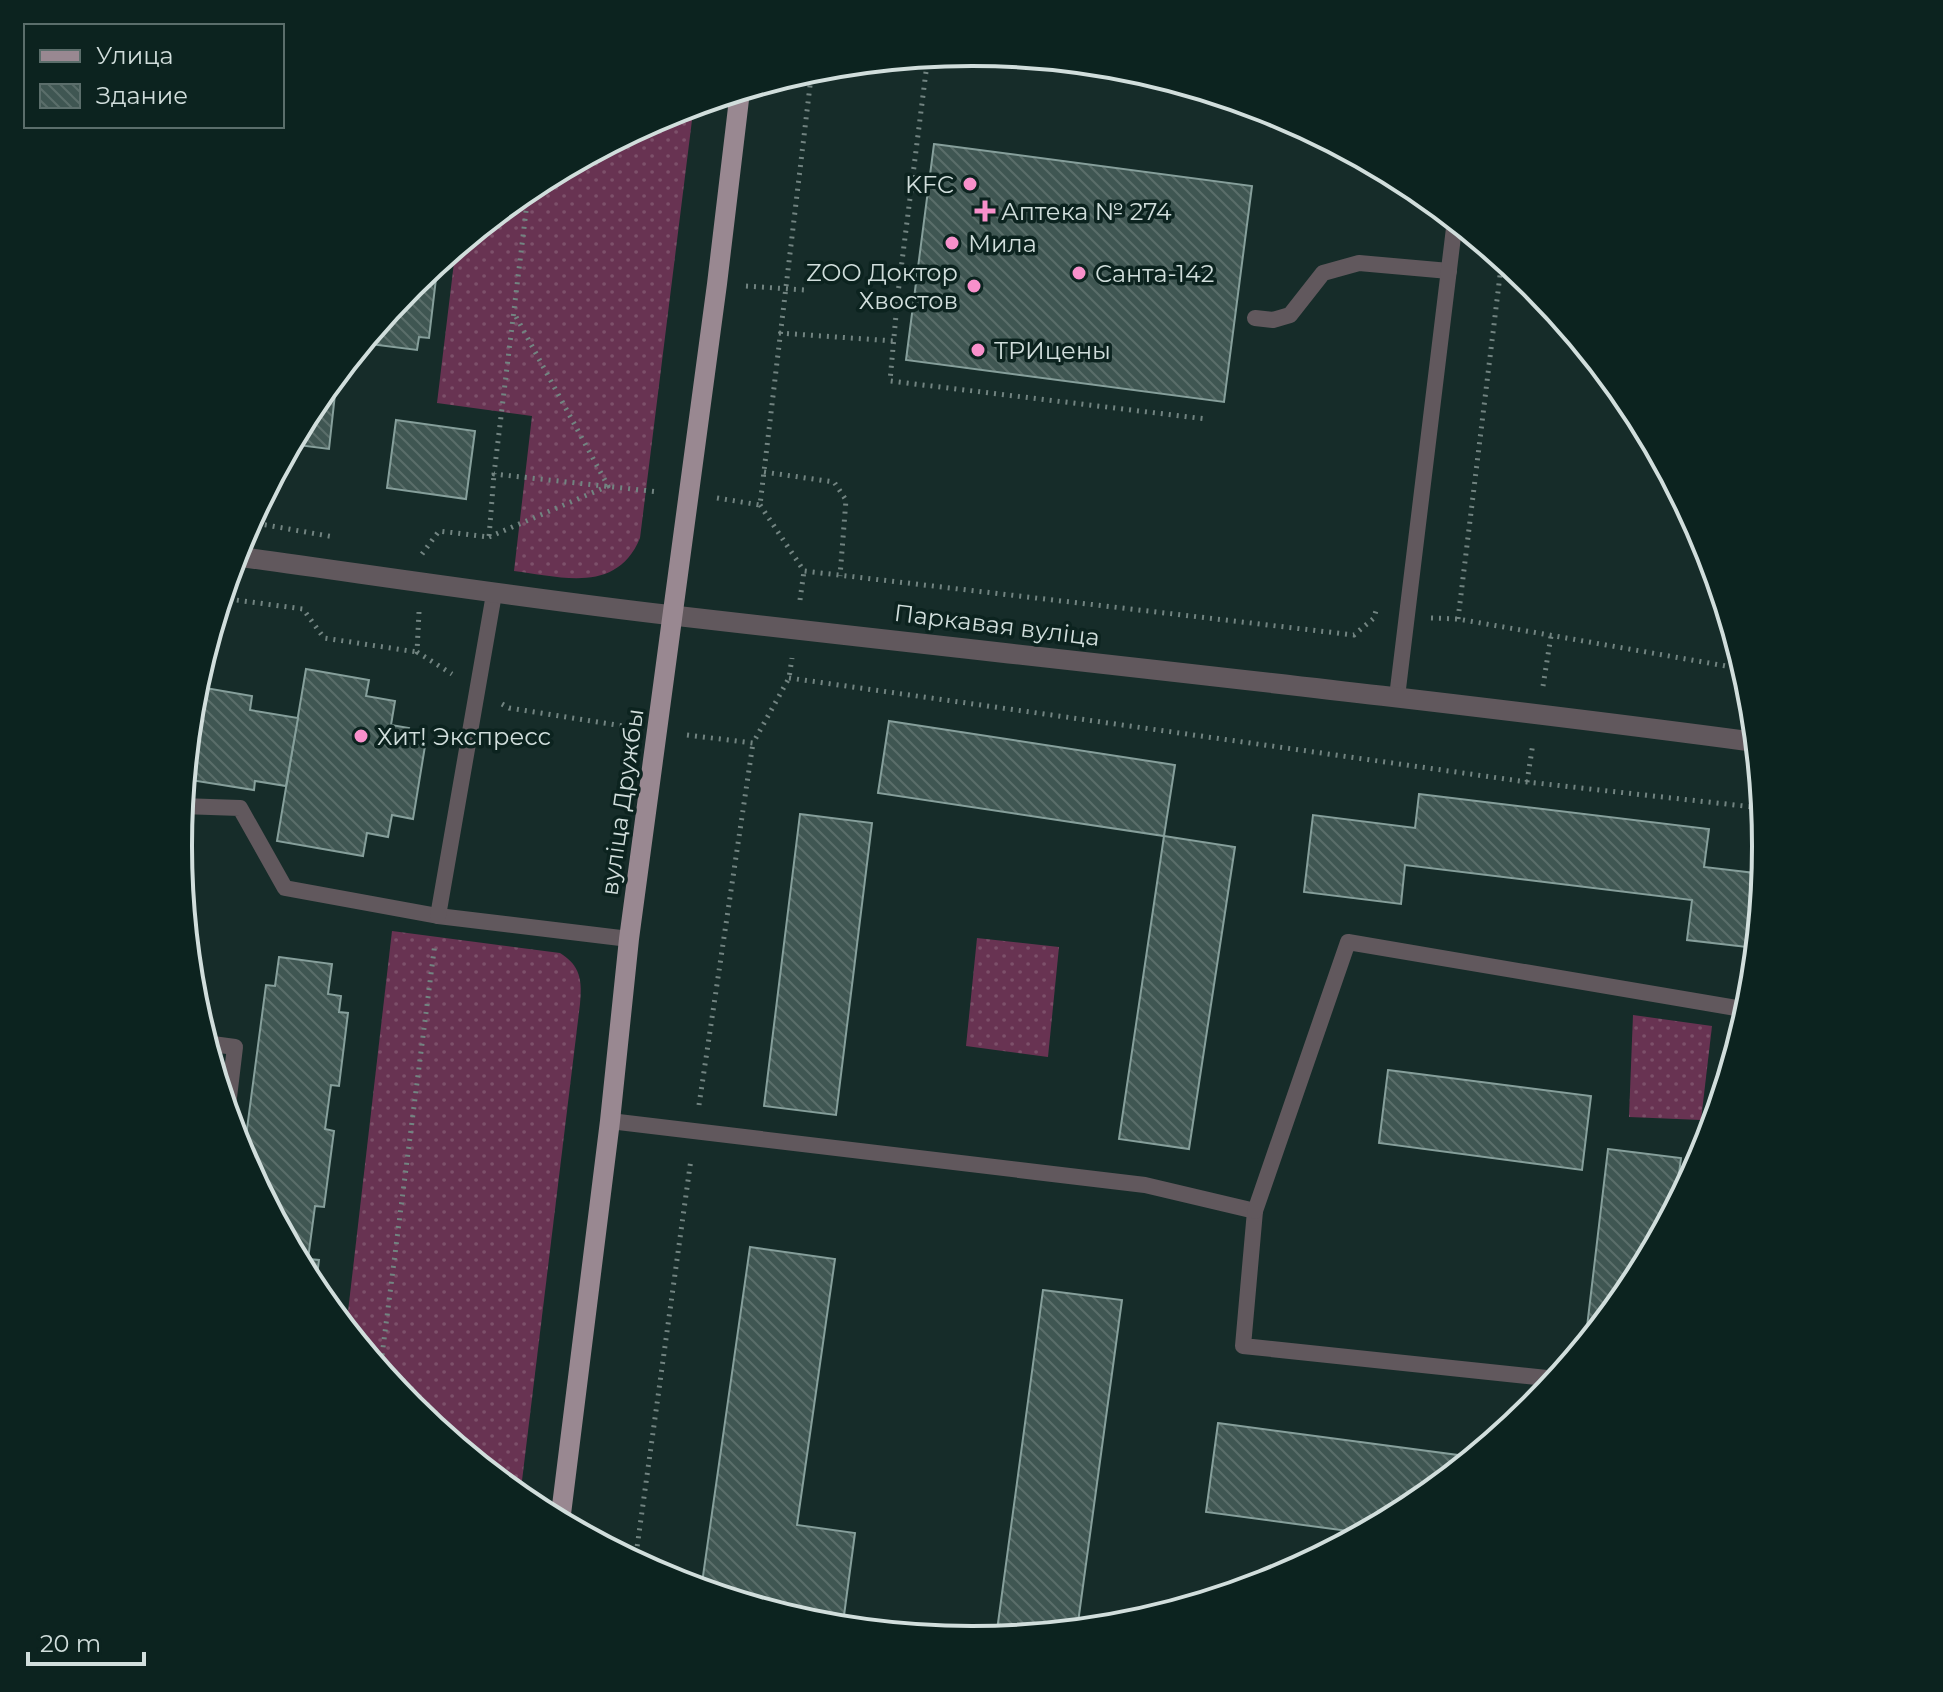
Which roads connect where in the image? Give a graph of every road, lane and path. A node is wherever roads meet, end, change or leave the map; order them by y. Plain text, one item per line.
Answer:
1 (927, 68) edge
2 (810, 83) edge
3 (739, 102) edge
4 (527, 205) edge
5 (1453, 233) edge
6 (1449, 271) junction
7 (1500, 273) edge
8 (717, 284) junction
9 (785, 288) junction
10 (805, 290) dead end
11 (514, 312) junction
12 (1255, 318) dead end
13 (779, 333) junction
14 (894, 341) junction
15 (1206, 419) dead end
16 (764, 472) junction
17 (494, 474) junction
18 (608, 486) junction
19 (689, 495) junction
20 (760, 505) junction
21 (489, 537) junction
22 (247, 558) edge
23 (804, 571) junction
24 (840, 576) junction
25 (420, 582) junction
26 (494, 594) junction
27 (232, 599) edge
28 (1377, 604) dead end
29 (672, 615) junction
30 (1374, 618) junction
31 (1407, 618) junction
32 (1458, 619) junction
33 (796, 629) junction
34 (417, 652) junction
35 (1730, 667) edge
36 (789, 678) junction
37 (478, 689) junction
38 (1397, 697) junction
39 (659, 732) junction
40 (1744, 741) edge
41 (753, 743) junction
42 (193, 806) edge
43 (1750, 807) edge
44 (438, 916) junction
45 (629, 939) junction
46 (1735, 1008) edge
47 (217, 1045) edge
48 (230, 1088) edge
49 (610, 1121) junction
50 (695, 1131) junction
51 (1255, 1211) junction
52 (382, 1356) edge
53 (1542, 1378) edge
54 (562, 1509) edge
55 (637, 1550) edge

1 - 14 path
2 - 9 path
3 - 8 main road, вуліца Дружбы
4 - 11 path
5 - 6 lane
6 - 12 lane
6 - 31 lane
7 - 32 path
8 - 9 path
8 - 19 main road, вуліца Дружбы
9 - 10 path
9 - 13 path
11 - 17 path
11 - 18 path
13 - 14 path
13 - 16 path
14 - 15 path
16 - 20 path
16 - 24 path
17 - 18 path
17 - 21 path
18 - 19 path
18 - 21 path
19 - 20 path
19 - 29 main road, вуліца Дружбы
20 - 23 path
21 - 25 path
22 - 25 street, Паркавая вуліца
23 - 24 path
23 - 33 path
24 - 30 path
25 - 26 street, Паркавая вуліца
25 - 34 path
26 - 29 street, Паркавая вуліца
26 - 37 lane
27 - 34 path
28 - 30 path
29 - 33 street, Паркавая вуліца
29 - 39 main road, вуліца Дружбы
30 - 31 path
31 - 32 path
31 - 38 lane
32 - 35 path
33 - 36 path
33 - 38 street, Паркавая вуліца
34 - 37 path
36 - 41 path
36 - 43 path
37 - 39 path
37 - 44 lane
38 - 40 street, Паркавая вуліца
39 - 41 path
39 - 45 main road, вуліца Дружбы
41 - 50 path
42 - 44 lane
44 - 45 lane
44 - 52 path
45 - 49 main road, вуліца Дружбы
46 - 51 lane
47 - 48 lane
49 - 50 lane
49 - 54 main road, вуліца Дружбы
50 - 51 lane
50 - 55 path
51 - 53 lane

